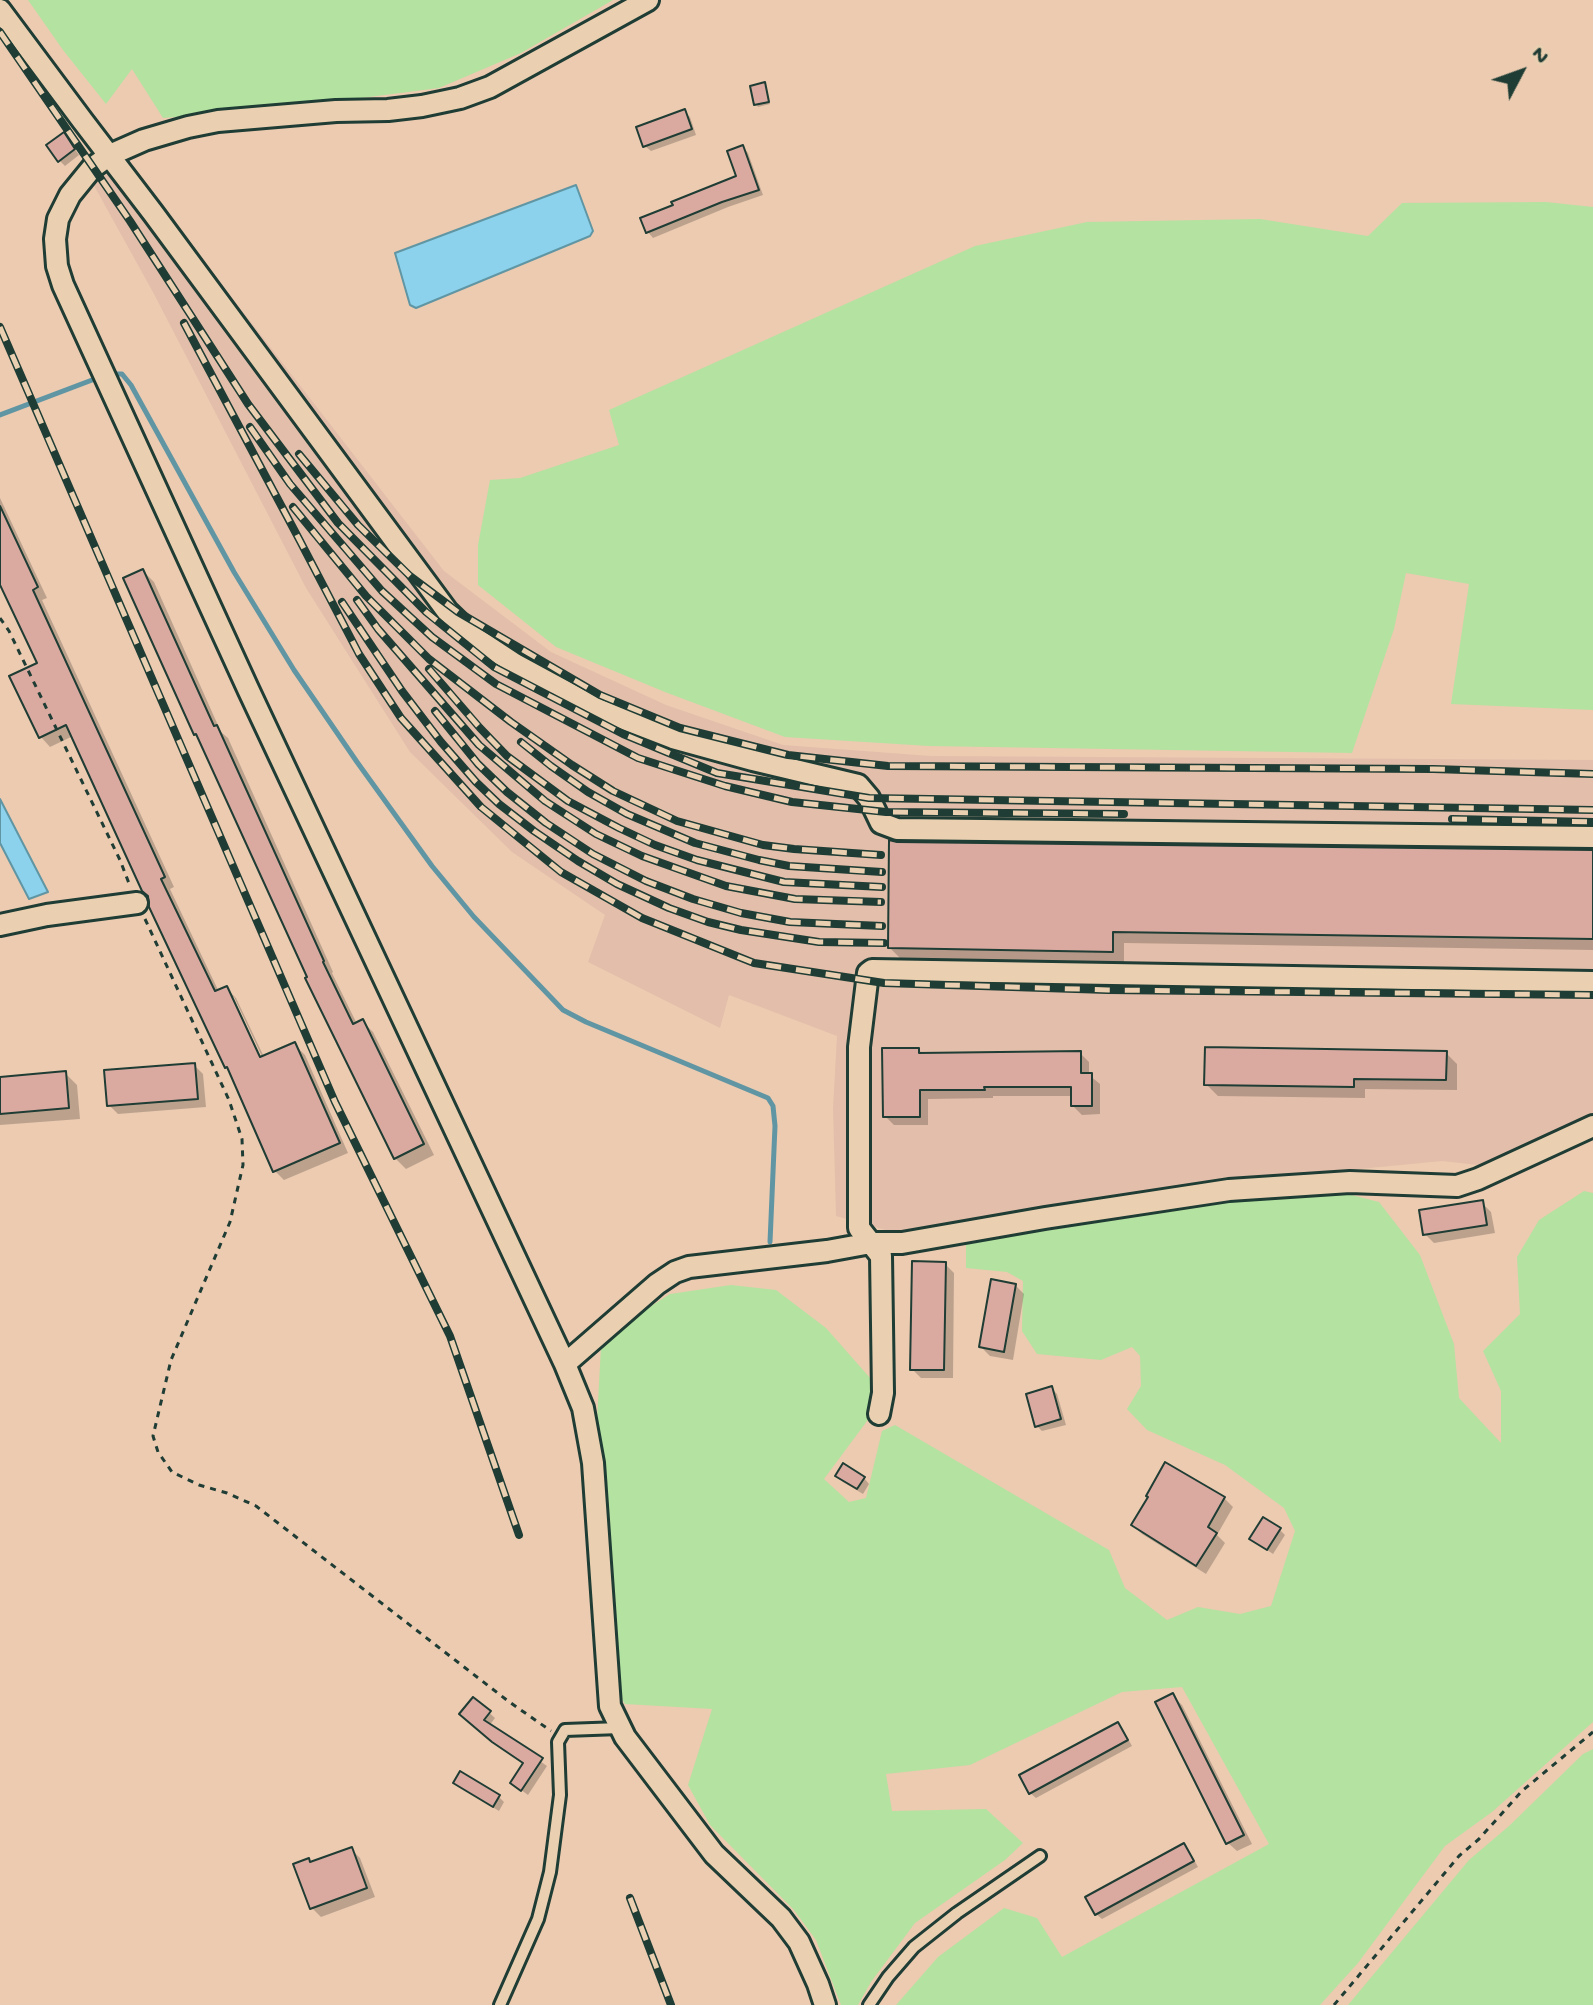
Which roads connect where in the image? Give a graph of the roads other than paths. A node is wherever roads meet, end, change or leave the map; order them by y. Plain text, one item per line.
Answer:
1 (648, 0) edge
2 (0, 10) edge
3 (110, 155) junction
4 (1593, 837) edge
5 (137, 903) road end
6 (0, 925) edge
7 (1593, 982) edge
8 (1593, 1126) edge
9 (871, 1243) junction
10 (565, 1364) junction
11 (879, 1414) dead end
12 (620, 1728) junction
13 (1040, 1856) dead end
14 (500, 2005) edge
15 (825, 2005) edge
16 (869, 2005) edge

1 - 3 street
2 - 3 street
3 - 4 street
3 - 10 street
5 - 6 street
7 - 9 street
8 - 9 street
9 - 10 street
9 - 11 street
10 - 12 street
12 - 14 lane
12 - 15 street
13 - 16 lane

